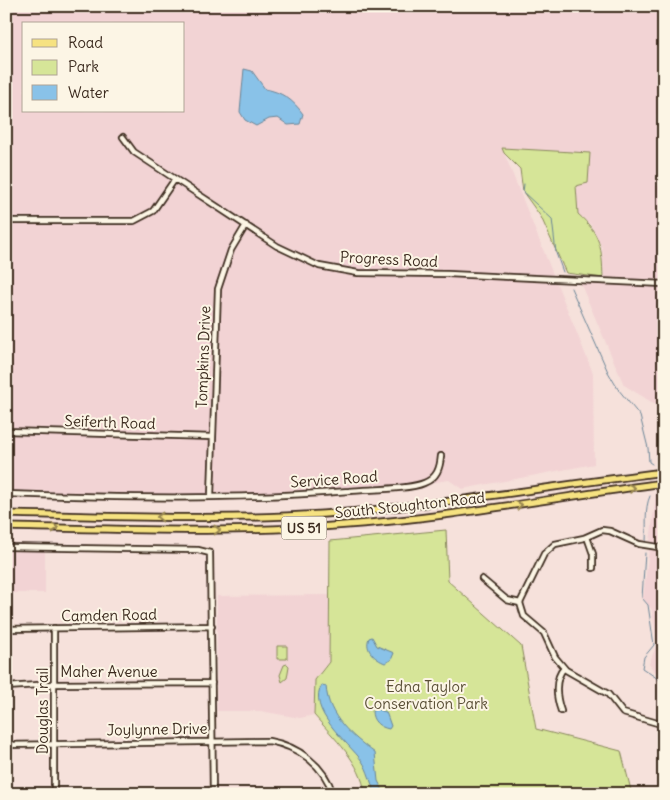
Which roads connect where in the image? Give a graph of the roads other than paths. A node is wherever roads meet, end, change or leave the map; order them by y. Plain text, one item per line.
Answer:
1 (123, 137) dead end
2 (175, 180) junction
3 (6, 221) edge
4 (246, 225) junction
5 (664, 284) edge
6 (6, 431) edge
7 (213, 437) junction
8 (441, 456) dead end
9 (664, 472) edge
10 (664, 484) edge
11 (6, 494) edge
12 (211, 496) junction
13 (6, 516) edge
14 (6, 527) edge
15 (587, 537) junction
16 (6, 547) edge
17 (664, 548) edge
18 (593, 568) dead end
19 (482, 579) dead end
20 (520, 603) junction
21 (212, 626) junction
22 (54, 628) junction
23 (6, 629) edge
24 (564, 668) junction
25 (212, 683) junction
26 (54, 684) junction
27 (6, 687) edge
28 (561, 711) dead end
29 (664, 725) edge
30 (213, 740) junction
31 (54, 744) junction
32 (6, 745) edge
33 (54, 794) edge
34 (213, 794) edge
35 (333, 794) edge

1 - 2 street, Progress Road
2 - 3 street
2 - 4 street, Progress Road
4 - 5 street, Progress Road
4 - 7 street, Tompkins Drive
6 - 7 street, Seiferth Road
7 - 12 street, Tompkins Drive
8 - 12 street, Service Road
9 -> 13 main road, South Stoughton Road / US 51
14 -> 10 main road, South Stoughton Road / US 51
11 - 12 street, Service Road
15 - 17 street
15 - 18 street
15 - 20 street
16 - 21 street
19 - 20 street
20 - 24 street
21 - 22 street, Camden Road
21 - 25 street
22 - 23 street, Camden Road
22 - 26 street, Douglas Trail
24 - 28 street
24 - 29 street
25 - 26 street, Maher Avenue
25 - 30 street
26 - 27 street, Maher Avenue
26 - 31 street, Douglas Trail
30 - 31 street, Joylynne Drive
30 - 34 street
30 - 35 street, Joylynne Drive
31 - 32 street, Joylynne Drive
31 - 33 street, Douglas Trail

